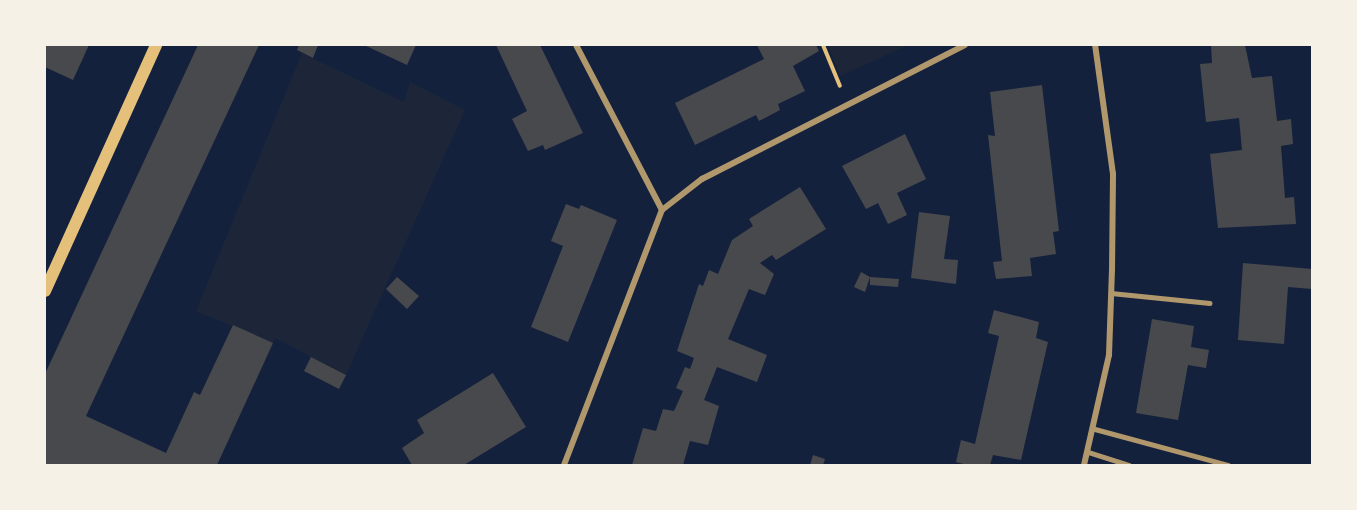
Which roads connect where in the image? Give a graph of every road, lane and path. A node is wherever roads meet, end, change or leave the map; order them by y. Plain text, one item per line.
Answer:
1 (156, 45) edge
2 (576, 45) edge
3 (823, 45) edge
4 (965, 45) edge
5 (1095, 45) edge
6 (848, 104) junction
7 (662, 210) junction
8 (45, 291) edge
9 (1111, 293) junction
10 (1209, 303) dead end
11 (1095, 429) junction
12 (1088, 452) junction
13 (564, 465) edge
14 (1084, 465) edge
15 (1129, 465) edge
16 (1228, 465) edge

1 - 8 main road
2 - 7 street
3 - 6 path
4 - 6 street
5 - 9 street
6 - 7 street
7 - 13 street
9 - 10 lane
9 - 11 street
11 - 12 street
11 - 16 lane
12 - 14 street
12 - 15 lane

